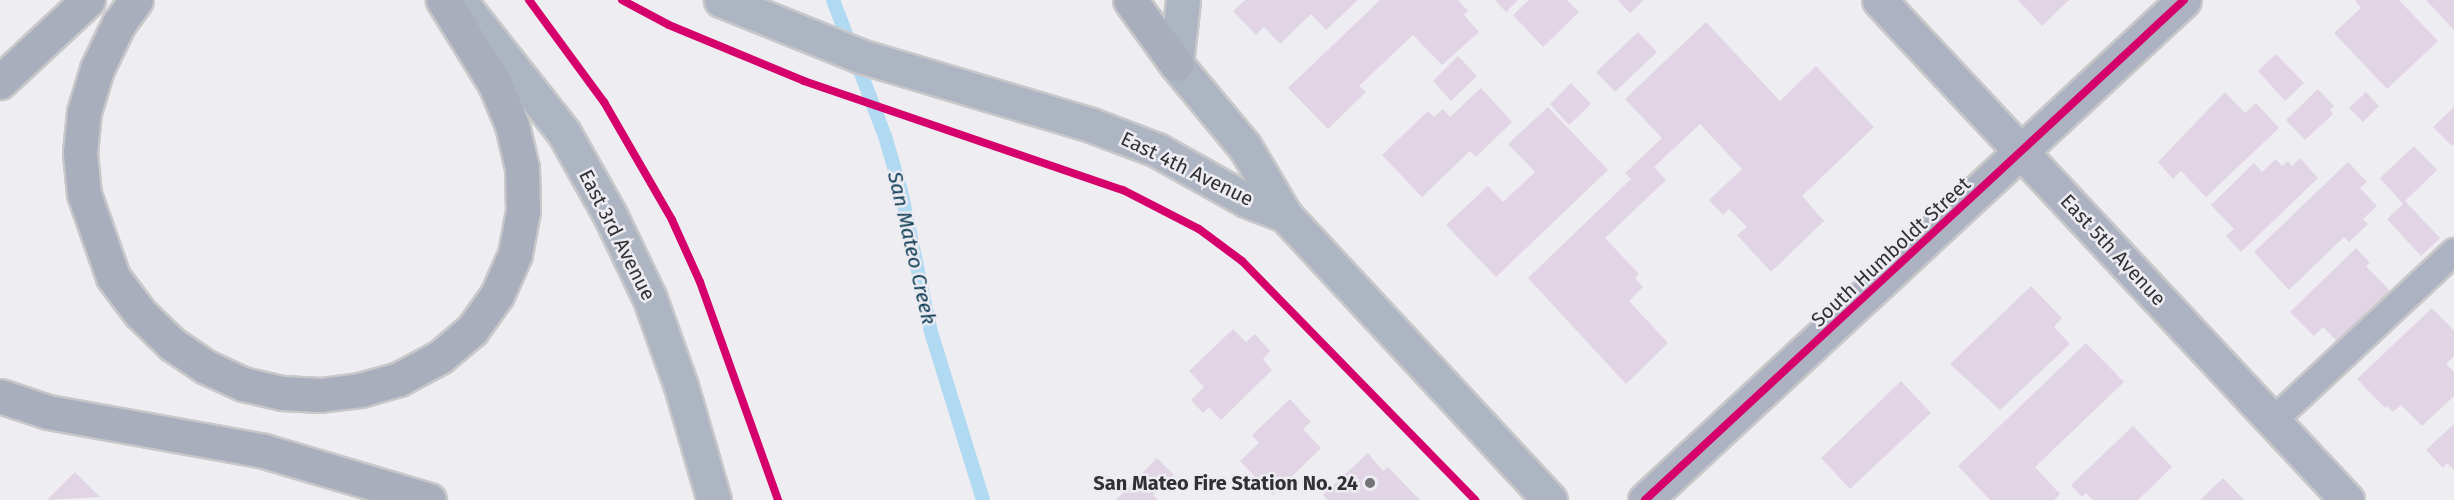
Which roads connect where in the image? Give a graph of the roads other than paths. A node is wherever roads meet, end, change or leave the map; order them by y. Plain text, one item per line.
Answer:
1 (88, 0) edge
2 (136, 0) edge
3 (443, 0) edge
4 (459, 0) edge
5 (721, 0) edge
6 (1130, 0) edge
7 (1183, 0) edge
8 (1879, 0) edge
9 (2184, 0) edge
10 (1176, 64) junction
11 (0, 82) edge
12 (2022, 154) junction
13 (1285, 214) junction
14 (2454, 252) edge
15 (0, 396) edge
16 (2273, 421) junction
17 (264, 451) junction
18 (371, 500) edge
19 (429, 500) edge
20 (714, 500) edge
21 (1550, 500) edge
22 (1645, 500) edge
23 (2347, 500) edge

1 - 11 highway
2 - 3 highway
4 - 20 main road, East 3rd Avenue
5 - 13 main road, East 4th Avenue
6 - 10 highway
7 - 10 main road
8 - 12 street, East 5th Avenue
9 - 12 street, South Humboldt Street
10 - 13 main road
12 - 16 street, East 5th Avenue
12 - 22 street, South Humboldt Street
13 - 21 main road, East 4th Avenue
14 - 16 lane
15 - 17 highway
16 - 23 street, East 5th Avenue
17 - 18 highway
17 - 19 highway

